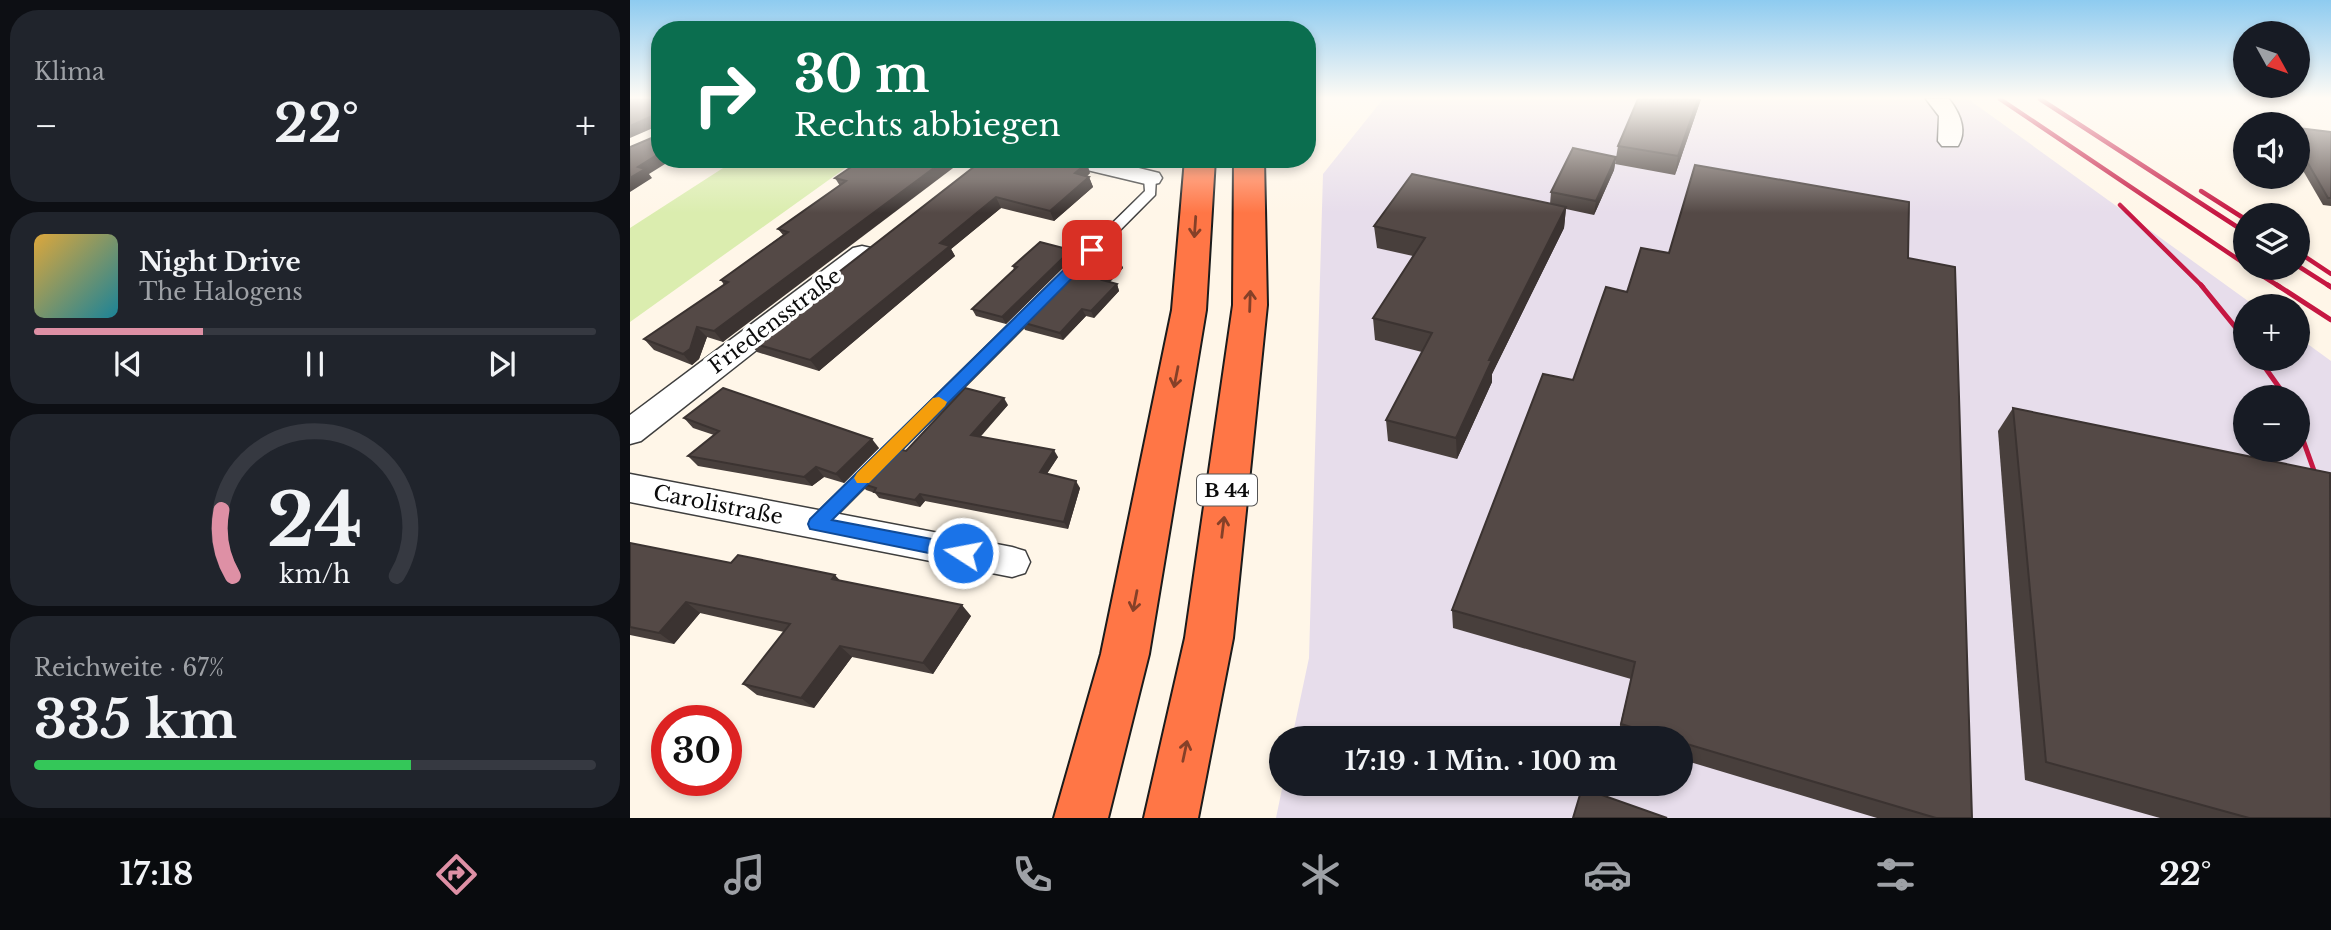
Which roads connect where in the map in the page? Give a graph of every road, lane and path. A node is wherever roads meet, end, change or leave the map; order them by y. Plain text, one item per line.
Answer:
1 (1951, 137) edge
2 (1951, 141) dead end
3 (1108, 168) edge
4 (1199, 168) edge
5 (1249, 168) edge
6 (1150, 178) joint
7 (878, 242) edge
8 (630, 432) edge
9 (630, 488) edge
10 (817, 524) junction
11 (1012, 562) dead end
12 (1081, 818) edge
13 (1171, 818) edge

1 - 2 street
3 - 6 street
4 -> 12 highway
13 -> 5 highway, B 44
6 - 10 lane
7 - 8 street, Friedensstraße
9 - 10 street, Carolistraße
10 - 11 street, Carolistraße

